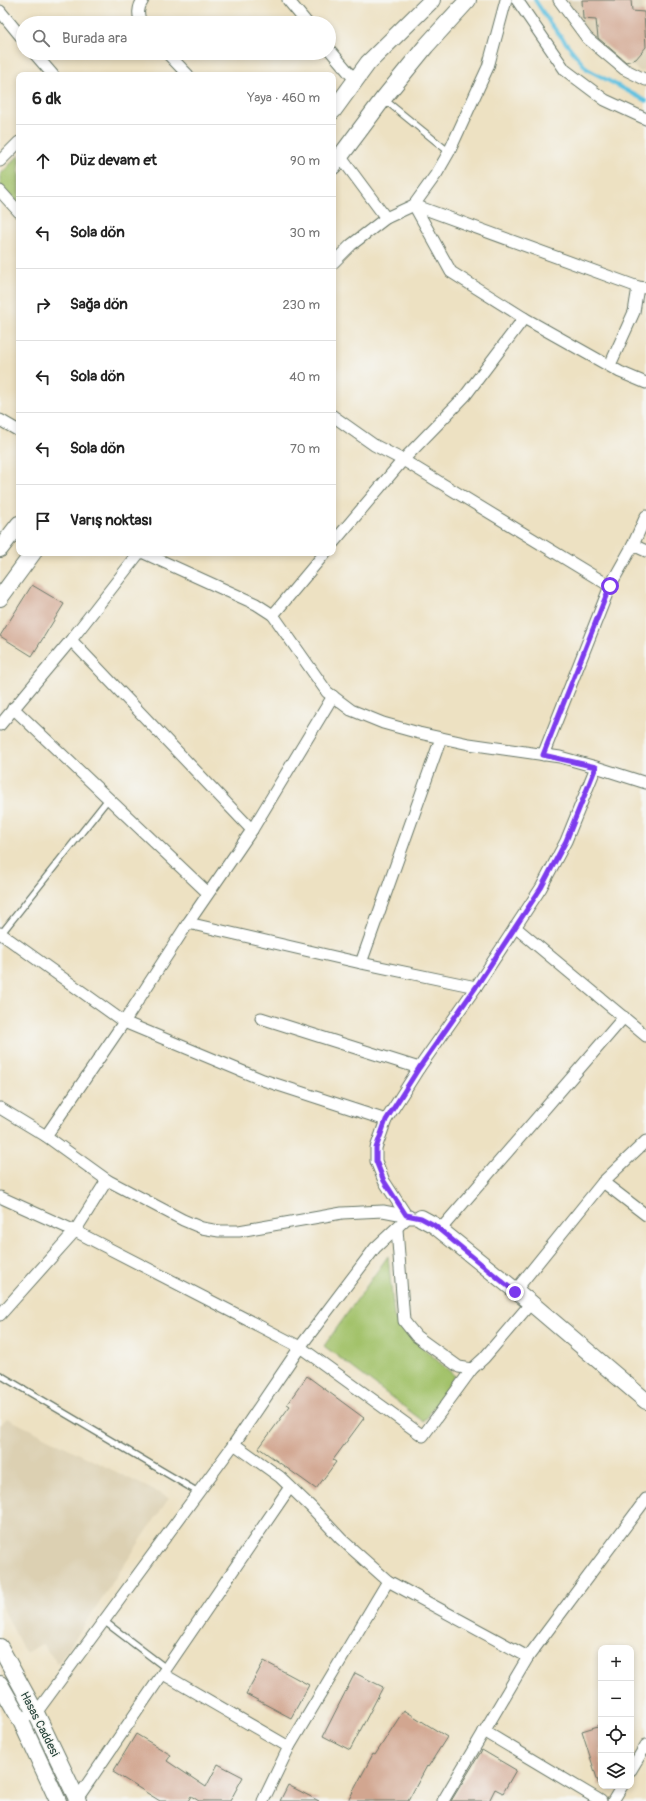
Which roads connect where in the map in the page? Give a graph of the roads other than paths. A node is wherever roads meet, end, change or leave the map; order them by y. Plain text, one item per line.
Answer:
1 (143, 0) edge
2 (288, 0) edge
3 (432, 0) edge
4 (468, 0) edge
5 (506, 0) edge
6 (517, 0) edge
7 (559, 0) edge
8 (0, 11) edge
9 (140, 16) edge
10 (301, 16) edge
11 (16, 30) edge
12 (336, 57) edge
13 (40, 60) edge
14 (174, 60) edge
15 (50, 72) edge
16 (185, 72) edge
17 (646, 80) edge
18 (356, 81) junction
19 (383, 99) junction
20 (336, 107) edge
21 (646, 119) edge
22 (16, 145) edge
23 (449, 152) junction
24 (0, 161) edge
25 (337, 161) edge
26 (0, 191) edge
27 (414, 205) junction
28 (16, 209) edge
29 (386, 218) junction
30 (336, 260) edge
31 (642, 288) edge
32 (524, 318) junction
33 (610, 365) junction
34 (646, 383) edge
35 (336, 418) edge
36 (0, 420) edge
37 (16, 429) edge
38 (403, 460) junction
39 (646, 516) edge
40 (16, 528) edge
41 (336, 539) edge
42 (633, 545) junction
43 (0, 549) edge
44 (646, 551) edge
45 (31, 556) edge
46 (137, 556) edge
47 (151, 556) edge
48 (322, 556) edge
49 (610, 586) junction
50 (0, 598) edge
51 (273, 615) junction
52 (71, 640) junction
53 (333, 696) junction
54 (14, 708) junction
55 (0, 725) edge
56 (441, 738) junction
57 (543, 755) junction
58 (596, 767) junction
59 (646, 783) edge
60 (109, 798) junction
61 (252, 830) junction
62 (208, 893) junction
63 (188, 923) junction
64 (515, 927) junction
65 (0, 934) edge
66 (361, 963) junction
67 (476, 987) junction
68 (624, 1017) junction
69 (261, 1018) dead end
70 (124, 1022) junction
71 (646, 1036) edge
72 (419, 1068) junction
73 (0, 1108) edge
74 (386, 1120) junction
75 (46, 1136) junction
76 (646, 1141) edge
77 (107, 1180) junction
78 (603, 1182) junction
79 (0, 1197) edge
80 (646, 1215) edge
81 (414, 1217) junction
82 (397, 1229) junction
83 (440, 1230) junction
84 (75, 1231) junction
85 (515, 1292) junction
86 (531, 1302) junction
87 (0, 1315) edge
88 (300, 1347) junction
89 (472, 1369) junction
90 (0, 1375) edge
91 (646, 1401) edge
92 (234, 1444) junction
93 (290, 1487) junction
94 (198, 1492) junction
95 (646, 1500) edge
96 (388, 1581) junction
97 (104, 1621) junction
98 (0, 1647) edge
99 (528, 1657) junction
100 (165, 1672) junction
101 (0, 1684) edge
102 (0, 1709) edge
103 (36, 1713) junction
104 (20, 1719) junction
105 (484, 1731) junction
106 (646, 1745) edge
107 (290, 1747) junction
108 (634, 1765) edge
109 (620, 1789) edge
110 (78, 1800) edge
111 (58, 1801) edge
112 (263, 1801) edge
113 (443, 1801) edge
114 (601, 1801) edge
115 (613, 1801) edge

1 - 9 street
2 - 10 street
3 - 18 main road
4 - 19 main road
5 - 23 street
6 - 21 street
7 - 17 street
8 - 11 street
12 - 18 street
13 - 15 street
14 - 16 street
18 - 20 main road
19 - 23 lane
19 - 25 main road
22 - 24 street
23 - 27 street
25 - 29 street
26 - 28 street
27 - 29 street
27 - 31 street
27 - 32 street
29 - 30 street
31 - 33 street
32 - 33 street
32 - 38 street
33 - 34 street
35 - 38 street
36 - 37 street
38 - 41 street
38 - 49 street
39 - 42 street
40 - 43 main road
42 - 44 street
42 - 49 street
45 - 50 main road
46 - 52 street
47 - 51 street
48 - 51 street
49 - 57 street
51 - 53 street
52 - 54 street
52 - 61 street
53 - 56 street
53 - 61 street
54 - 55 street
54 - 60 street
56 - 57 street
56 - 66 street
57 - 58 street
58 - 59 street
58 - 64 street
60 - 62 street
60 - 65 lane
61 - 62 street
62 - 63 street
63 - 66 street
63 - 70 street
64 - 67 street
64 - 68 street
65 - 70 street
66 - 67 street
67 - 72 street
68 - 71 street
68 - 83 street
69 - 72 street
70 - 74 street
70 - 75 street
72 - 74 street
73 - 75 street
74 - 81 street
75 - 77 street
76 - 78 street
77 - 81 street
77 - 84 street
78 - 80 street
78 - 85 street
79 - 84 street
81 - 82 street
81 - 83 main road
82 - 88 street
82 - 89 street
83 - 85 main road
84 - 87 street
84 - 88 street
85 - 86 main road
86 - 89 street
86 - 91 main road
88 - 89 street
88 - 92 street
90 - 94 lane
92 - 93 street
92 - 94 street
93 - 96 street
93 - 100 street
94 - 97 street
95 - 99 street
96 - 99 street
96 - 107 street
97 - 100 lane
97 - 103 street
98 - 103 main road, Hasas Caddesi
99 - 105 street
100 - 107 street
100 - 110 street
101 - 104 main road, Hasas Caddesi
102 - 104 main road
103 - 104 street
103 - 110 main road, Hasas Caddesi
104 - 111 main road, Hasas Caddesi
105 - 113 street
105 - 114 street
106 - 108 street
107 - 112 street
109 - 115 street

